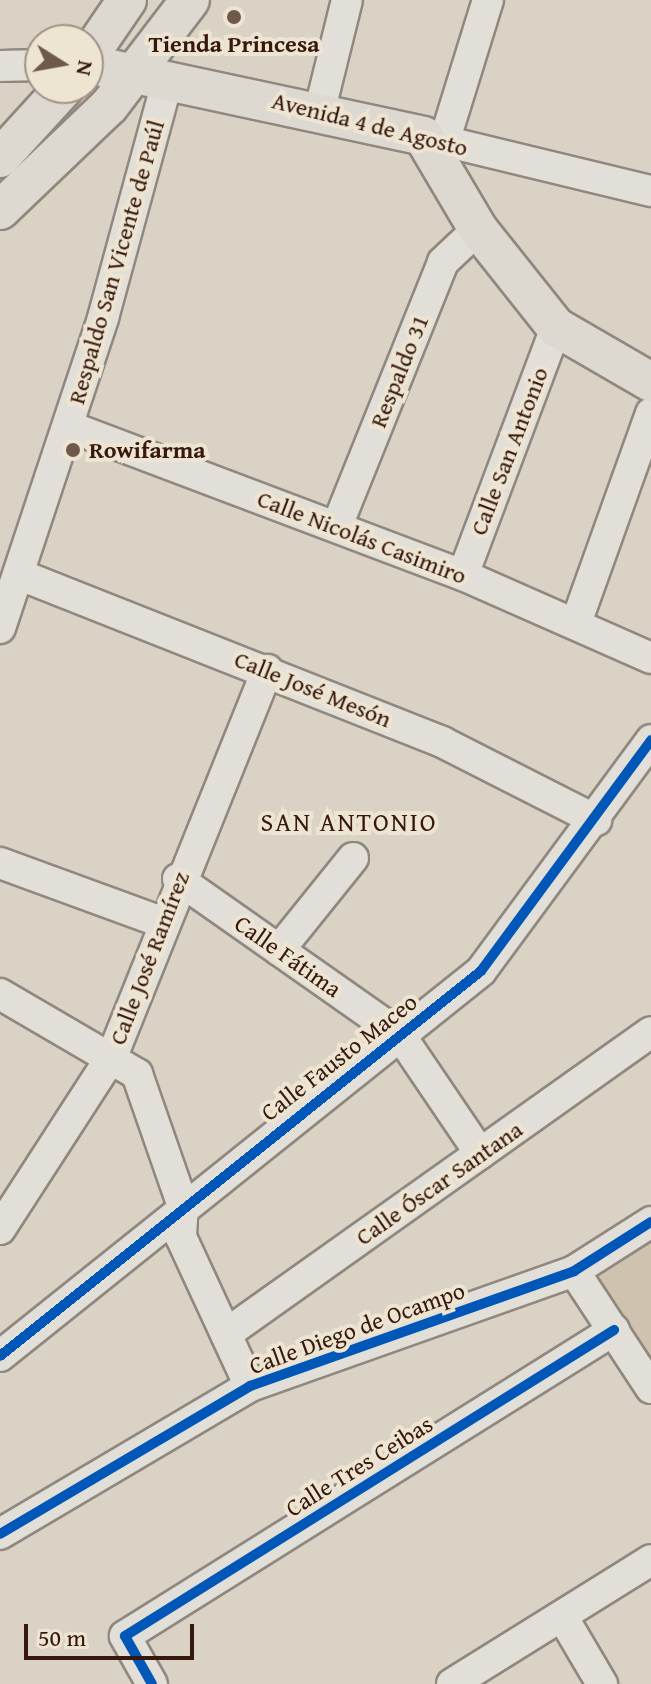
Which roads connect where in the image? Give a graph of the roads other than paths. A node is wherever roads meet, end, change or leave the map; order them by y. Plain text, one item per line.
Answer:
1 (127, 0) edge
2 (190, 0) edge
3 (347, 0) edge
4 (488, 0) edge
5 (104, 34) edge
6 (24, 65) edge
7 (0, 66) edge
8 (104, 66) edge
9 (154, 74) junction
10 (49, 104) edge
11 (320, 109) junction
12 (434, 139) junction
13 (0, 158) edge
14 (651, 191) edge
15 (0, 210) edge
16 (478, 229) junction
17 (556, 327) junction
18 (651, 382) edge
19 (651, 413) edge
20 (68, 426) junction
21 (337, 526) junction
22 (463, 575) junction
23 (23, 576) junction
24 (576, 623) junction
25 (0, 628) edge
26 (651, 658) edge
27 (267, 670) junction
28 (651, 740) edge
29 (596, 820) junction
30 (353, 858) dead end
31 (0, 863) edge
32 (178, 879) junction
33 (161, 922) junction
34 (279, 950) junction
35 (0, 994) edge
36 (651, 1032) edge
37 (400, 1035) junction
38 (113, 1054) junction
39 (480, 1153) junction
40 (183, 1206) junction
41 (651, 1222) edge
42 (0, 1229) edge
43 (574, 1271) junction
44 (614, 1330) junction
45 (226, 1334) junction
46 (0, 1356) edge
47 (250, 1386) junction
48 (651, 1388) edge
49 (0, 1534) edge
50 (651, 1560) edge
51 (562, 1616) junction
52 (152, 1684) edge
53 (452, 1684) edge
54 (602, 1684) edge

1 - 5 main road
2 - 9 main road
3 - 11 street
4 - 12 street
6 - 7 street
8 - 9 main road, Avenida 4 de Agosto
9 - 11 main road, Avenida 4 de Agosto
9 - 15 main road
9 - 20 street, Respaldo San Vicente de Paúl
10 - 13 main road
11 - 12 main road, Avenida 4 de Agosto
12 - 14 street, Avenida 4 de Agosto
12 - 16 main road
16 - 17 main road
16 - 21 street, Respaldo 31
17 - 18 main road
17 - 22 street, Calle San Antonio
19 - 24 street
20 - 21 street, Calle Nicolás Casimiro
20 - 23 street, Respaldo San Vicente de Paúl
21 - 22 street, Calle Nicolás Casimiro
22 - 24 street, Calle Nicolás Casimiro
23 - 25 street, Respaldo San Vicente de Paúl
23 - 27 street, Calle José Mesón
24 - 26 street, Calle Nicolás Casimiro
27 - 29 street, Calle José Mesón
27 - 32 street, Calle José Ramírez
28 - 29 street, Calle Fausto Maceo
29 - 37 street, Calle Fausto Maceo
30 - 34 street
31 - 33 street
32 - 33 street, Calle José Ramírez
32 - 34 street, Calle Fátima
33 - 38 street, Calle José Ramírez
34 - 37 street, Calle Fátima
35 - 38 street
36 - 39 street, Calle Óscar Santana
37 - 39 street, Calle Fátima
37 - 40 street, Calle Fausto Maceo
38 - 40 street
38 - 42 street, Calle José Ramírez
39 - 45 street, Calle Óscar Santana
40 - 45 street
40 - 46 street, Calle Fausto Maceo
41 - 43 street, Calle Diego de Ocampo
43 - 44 street
43 - 47 street, Calle Diego de Ocampo
44 - 48 street
44 - 52 street, Calle Tres Ceibas
45 - 47 street
47 - 49 street, Calle Diego de Ocampo
50 - 51 street
51 - 53 street
51 - 54 street

